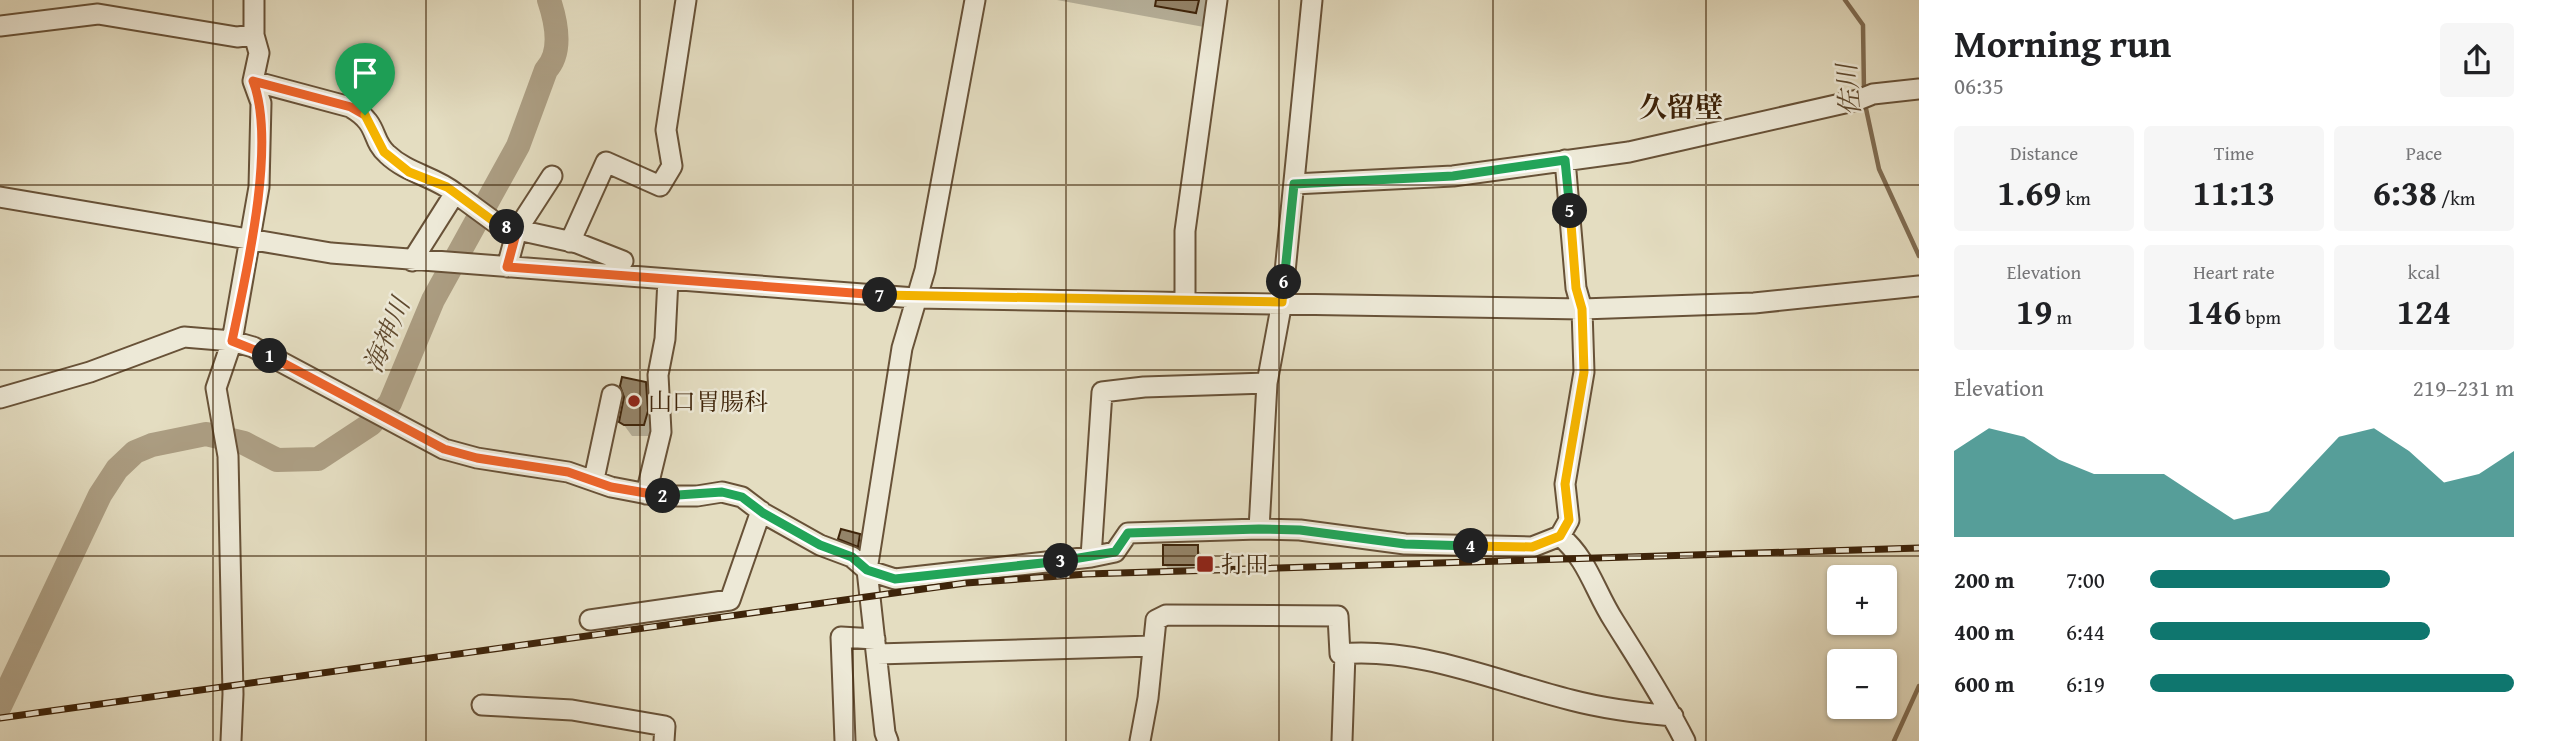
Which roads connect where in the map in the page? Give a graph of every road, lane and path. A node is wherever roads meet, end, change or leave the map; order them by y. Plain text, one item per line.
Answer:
1 (254, 0) edge
2 (686, 0) edge
3 (975, 0) edge
4 (1217, 0) edge
5 (1312, 0) edge
6 (0, 26) edge
7 (254, 35) junction
8 (253, 81) junction
9 (1919, 89) edge
10 (1565, 160) junction
11 (552, 176) dead end
12 (1294, 184) junction
13 (455, 193) junction
14 (0, 197) edge
15 (517, 230) junction
16 (251, 240) junction
17 (570, 242) junction
18 (418, 261) junction
19 (623, 261) dead end
20 (507, 267) junction
21 (668, 278) junction
22 (1919, 286) edge
23 (915, 298) junction
24 (1185, 301) junction
25 (1282, 302) junction
26 (1582, 309) junction
27 (232, 341) junction
28 (1267, 383) junction
29 (612, 395) dead end
30 (0, 397) edge
31 (594, 479) junction
32 (646, 494) junction
33 (761, 511) junction
34 (1259, 529) junction
35 (1560, 536) junction
36 (1091, 557) junction
37 (867, 570) junction
38 (590, 620) dead end
39 (1152, 646) junction
40 (876, 647) junction
41 (1345, 653) junction
42 (482, 705) dead end
43 (1673, 716) junction
44 (231, 741) edge
45 (664, 741) edge
46 (845, 741) edge
47 (888, 741) edge
48 (1140, 741) edge
49 (1342, 741) edge
50 (1685, 741) edge

1 - 7 street
2 - 17 street
3 - 23 street
4 - 24 street
5 - 12 street
6 - 7 street
7 - 8 street
8 - 13 street
8 - 16 street
9 - 10 street
10 - 12 street
10 - 26 street
11 - 15 street
12 - 25 street
13 - 15 street
13 - 18 street
14 - 16 street
15 - 17 street
15 - 20 street
16 - 18 street
16 - 27 street
17 - 19 street
18 - 20 street
20 - 21 street
21 - 23 street
21 - 32 street
22 - 26 street
23 - 24 street
23 - 37 street
24 - 25 street
25 - 26 street
25 - 28 street
26 - 35 street
27 - 30 street
27 - 31 street
27 - 44 street
28 - 34 street
28 - 36 street
29 - 31 street
31 - 32 street
32 - 33 street
33 - 37 street
33 - 38 street
34 - 35 street
34 - 36 street
35 - 43 street
36 - 37 street
37 - 40 street
39 - 40 street
39 - 41 street
39 - 48 street
40 - 46 street
40 - 47 street
41 - 43 street
41 - 49 street
42 - 45 street
43 - 50 street

